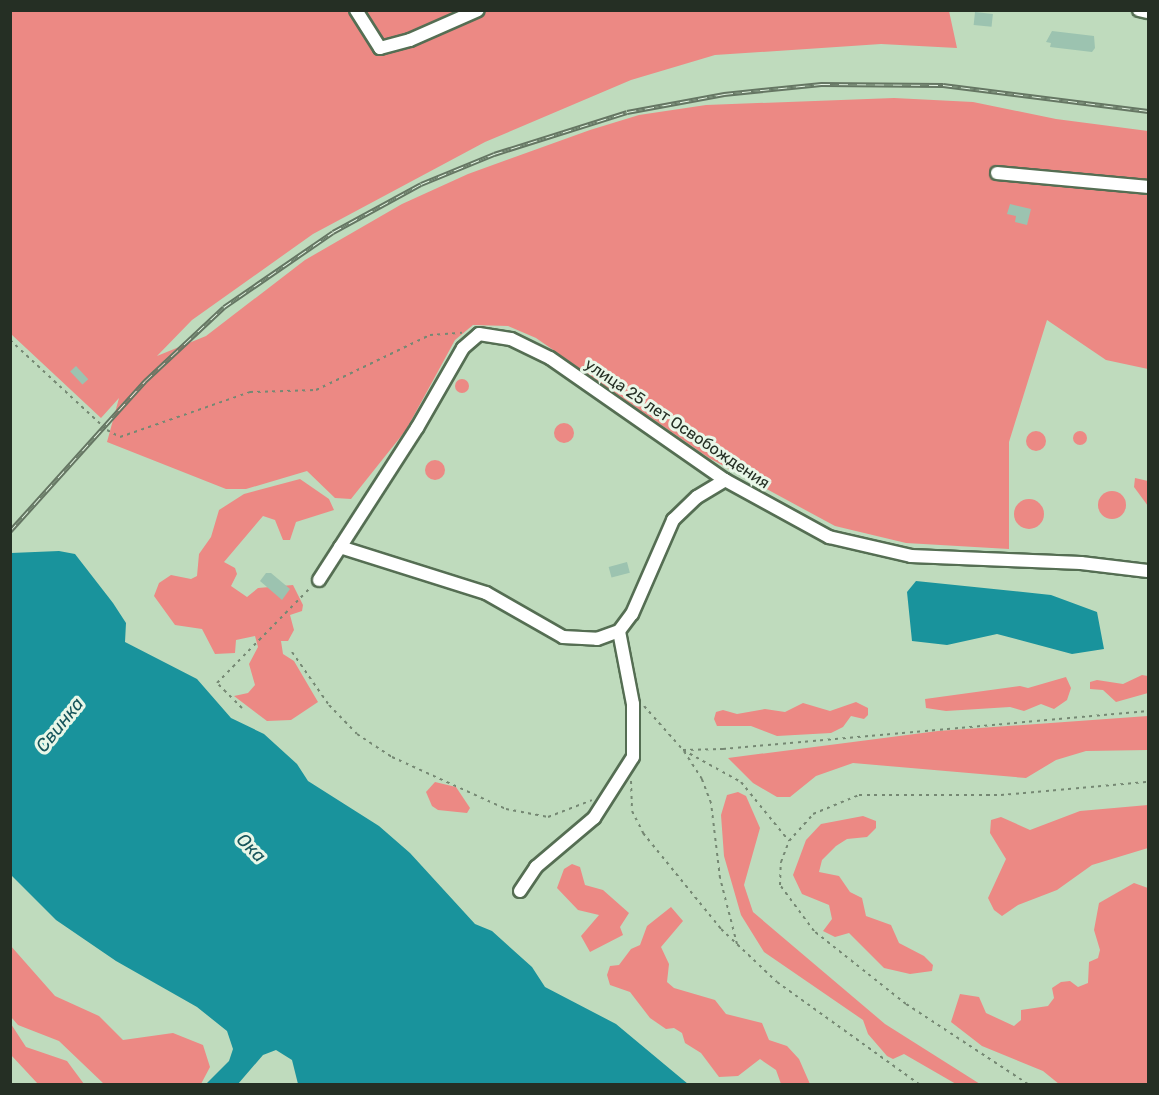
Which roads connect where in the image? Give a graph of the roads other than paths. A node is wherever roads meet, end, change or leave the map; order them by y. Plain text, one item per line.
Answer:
1 (356, 10) edge
2 (478, 10) edge
3 (1139, 10) edge
4 (1149, 12) edge
5 (997, 173) dead end
6 (1149, 187) edge
7 (725, 480) junction
8 (340, 548) junction
9 (1149, 571) edge
10 (319, 580) road end
11 (619, 632) junction
12 (520, 891) dead end

1 - 2 street
3 - 4 street
5 - 6 street
7 - 8 street, улица 25 лет Освобождения
7 - 9 street, улица 25 лет Освобождения
7 - 11 street
8 - 10 street
8 - 11 street
11 - 12 street

